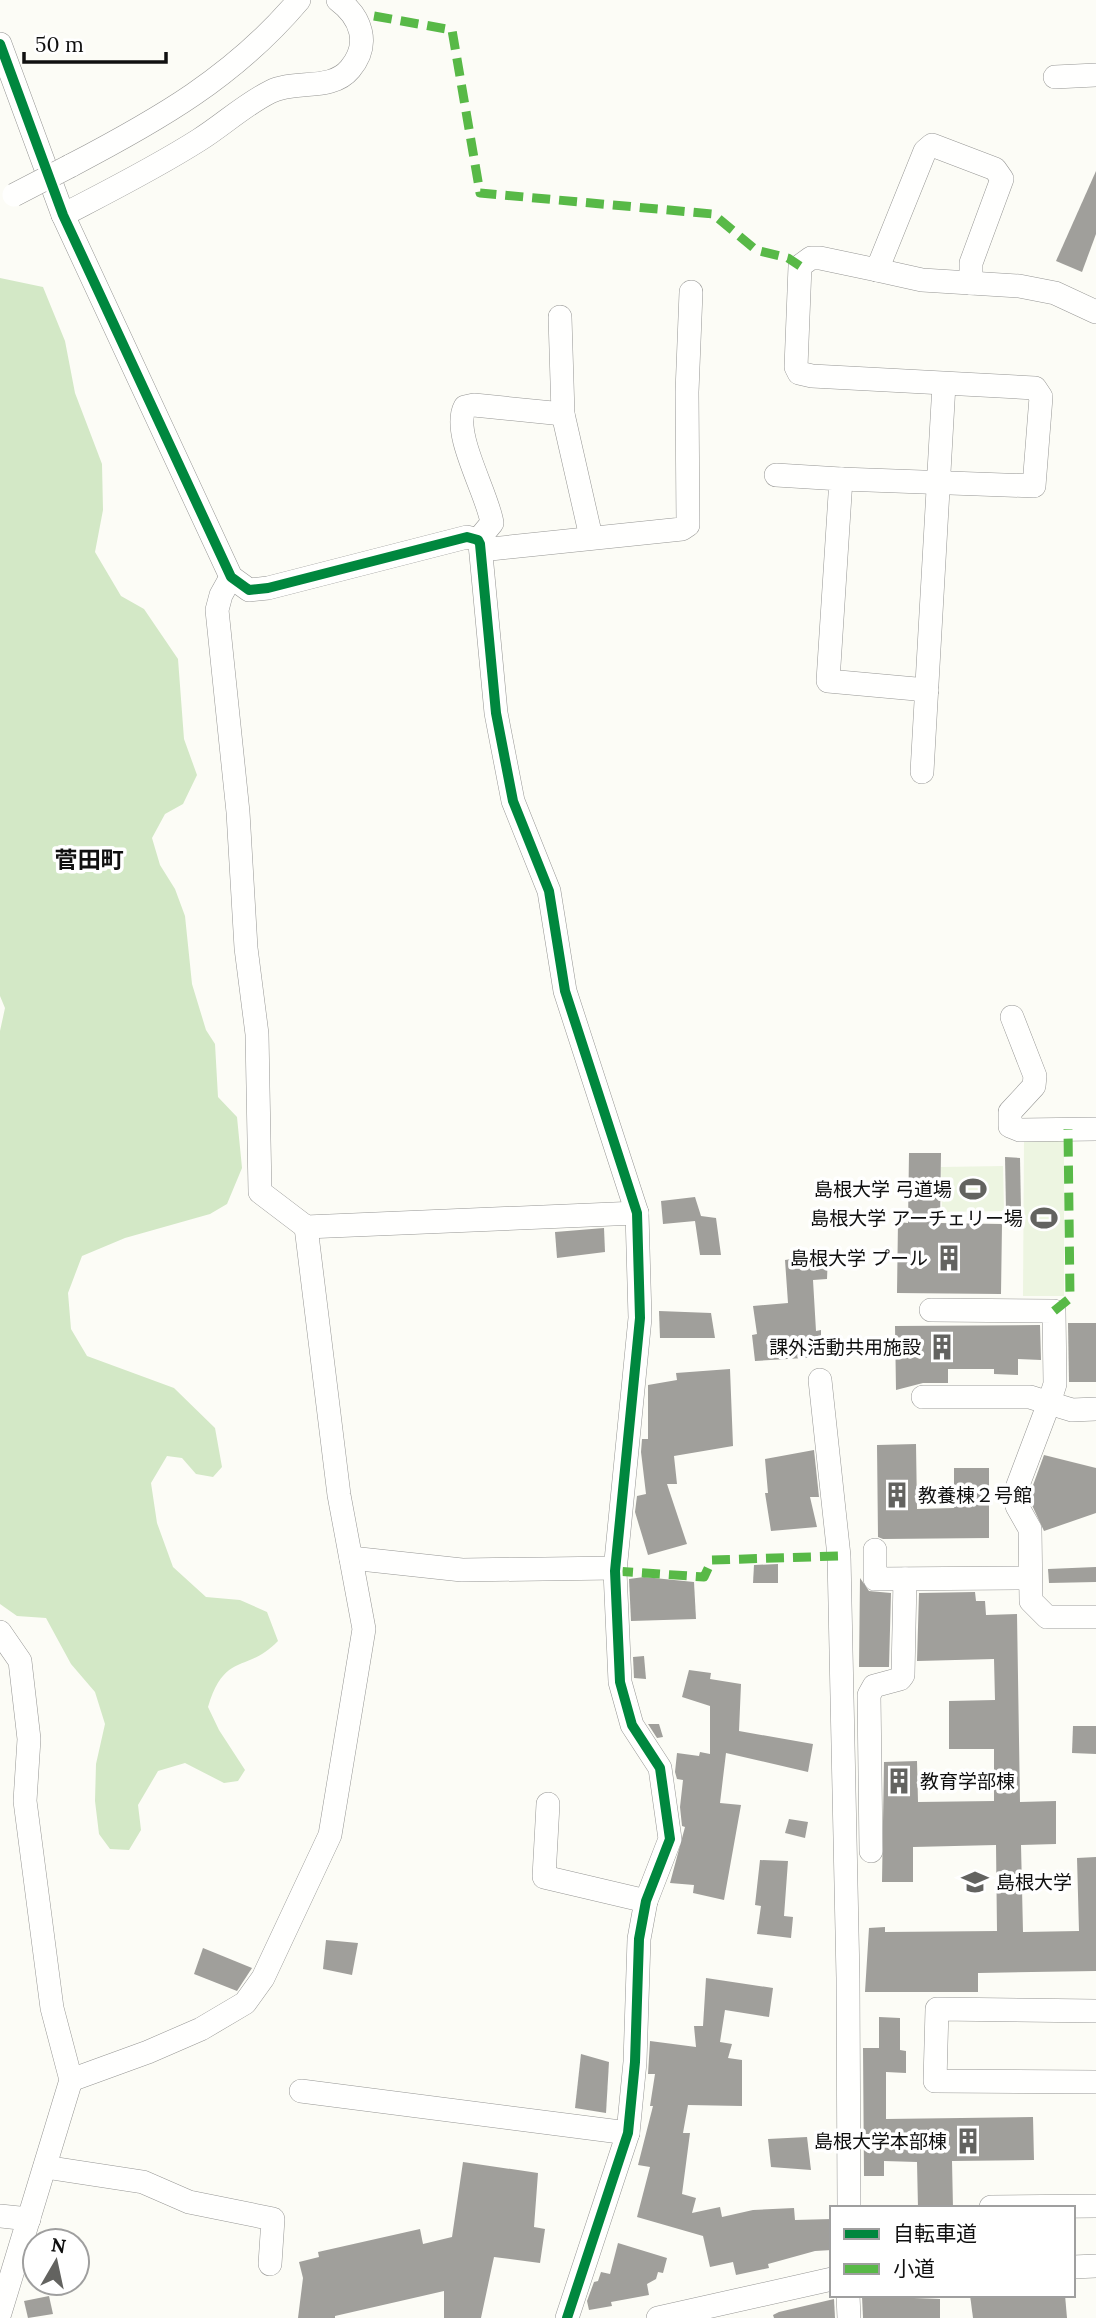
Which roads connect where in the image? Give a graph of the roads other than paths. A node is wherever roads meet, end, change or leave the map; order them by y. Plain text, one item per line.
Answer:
1 (299, 0) edge
2 (338, 0) edge
3 (1, 53) edge
4 (1096, 75) edge
5 (1055, 77) dead end
6 (7, 200) edge
7 (63, 215) junction
8 (877, 270) junction
9 (971, 283) junction
10 (691, 292) dead end
11 (1096, 312) edge
12 (560, 317) dead end
13 (944, 384) junction
14 (563, 414) junction
15 (776, 475) dead end
16 (841, 479) junction
17 (938, 485) junction
18 (591, 537) junction
19 (480, 545) junction
20 (231, 578) junction
21 (927, 690) junction
22 (922, 772) dead end
23 (1012, 1017) dead end
24 (1096, 1129) edge
25 (637, 1213) junction
26 (306, 1227) junction
27 (931, 1310) dead end
28 (820, 1380) dead end
29 (923, 1397) dead end
30 (1049, 1403) junction
31 (1096, 1409) edge
32 (875, 1550) dead end
33 (352, 1558) junction
34 (615, 1569) junction
35 (1029, 1578) junction
36 (905, 1579) junction
37 (1096, 1617) edge
38 (0, 1632) edge
39 (548, 1804) dead end
40 (871, 1851) dead end
41 (646, 1900) junction
42 (1096, 2011) edge
43 (71, 2080) junction
44 (1096, 2082) edge
45 (301, 2091) dead end
46 (628, 2133) junction
47 (45, 2167) junction
48 (849, 2206) edge
49 (1075, 2206) edge
50 (1096, 2206) edge
51 (0, 2216) edge
52 (29, 2219) junction
53 (270, 2264) dead end
54 (1096, 2266) edge
55 (1075, 2267) edge
56 (830, 2280) edge
57 (848, 2297) edge
58 (742, 2309) edge
59 (0, 2313) edge
60 (567, 2318) edge
61 (657, 2318) edge
62 (849, 2318) edge

1 - 6 street, bridge
2 - 7 street
3 - 7 street
4 - 5 street
7 - 20 street
8 - 9 street
8 - 9 street
8 - 13 street
9 - 11 street
10 - 18 street
12 - 14 street
13 - 17 street
13 - 17 street
14 - 18 street
14 - 19 street
15 - 16 street
16 - 17 street
16 - 21 street
17 - 21 street
18 - 19 street
19 - 20 street
19 - 25 street
20 - 26 street
21 - 22 street
23 - 24 street
25 - 26 street
25 - 34 street
26 - 33 street
27 - 30 street
28 - 48 street
29 - 30 street
30 - 31 street
30 - 35 street
32 - 36 street
33 - 34 street
33 - 43 street
34 - 41 street
35 - 36 street
35 - 37 street
36 - 40 street
38 - 43 street
39 - 41 street
41 - 46 street
42 - 44 street
43 - 47 street
45 - 46 street
46 - 60 street
47 - 52 street
47 - 53 street
49 - 50 street
51 - 52 street
52 - 59 street
54 - 55 street
56 - 58 street
57 - 62 street
58 - 61 street

